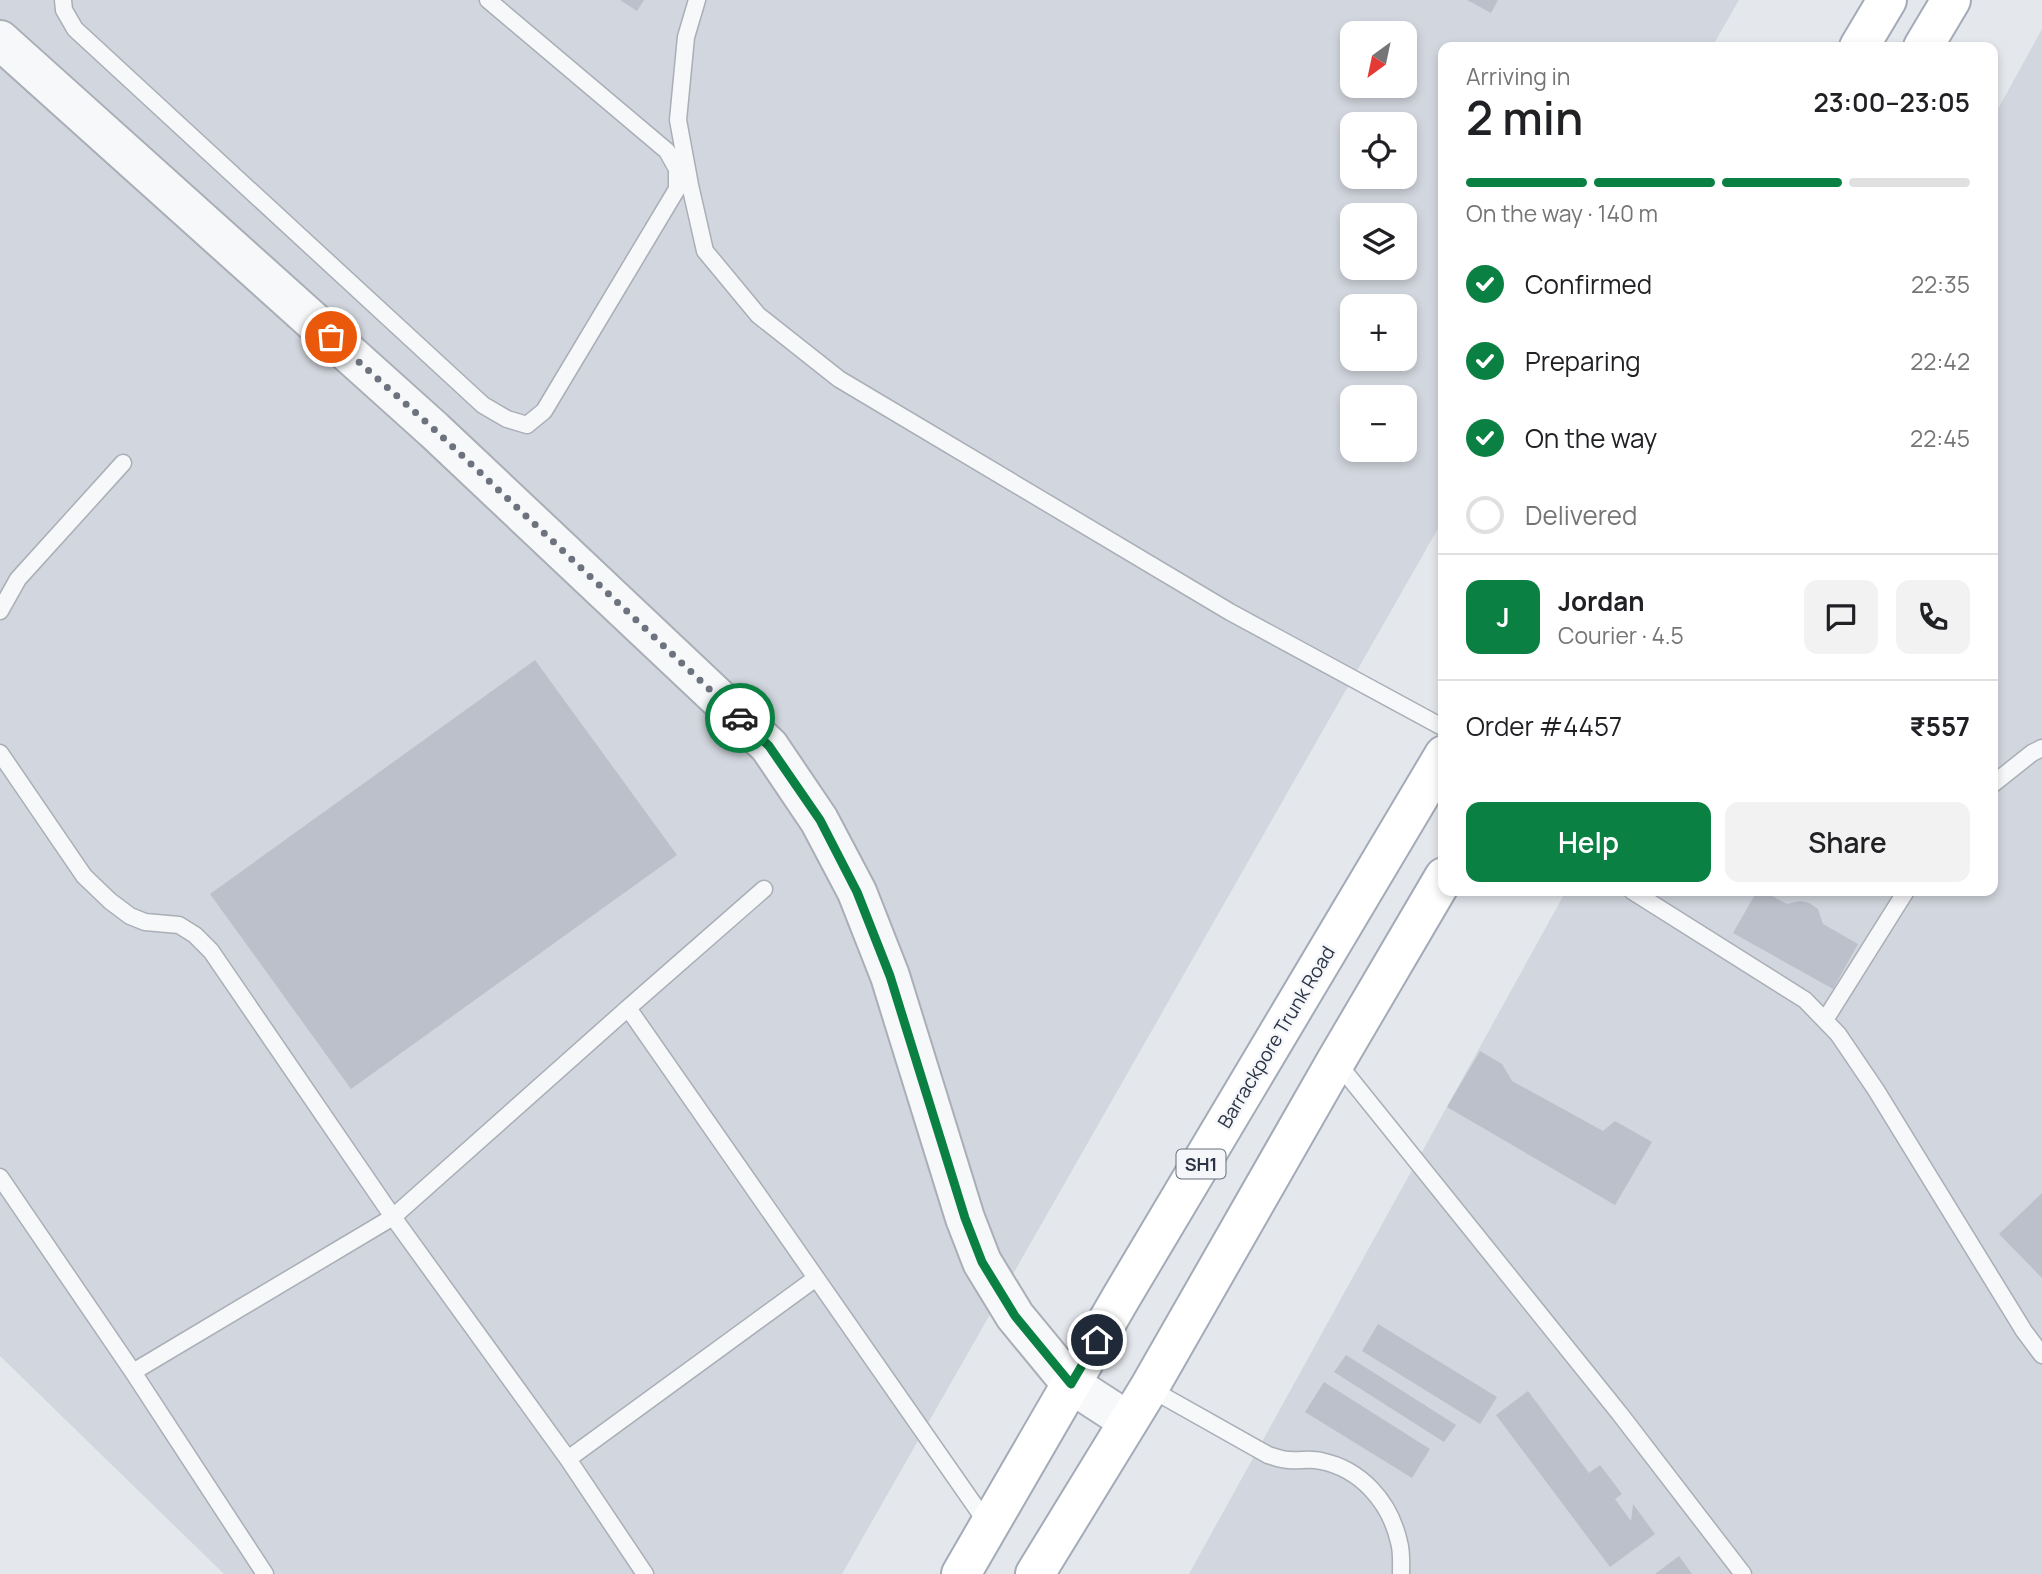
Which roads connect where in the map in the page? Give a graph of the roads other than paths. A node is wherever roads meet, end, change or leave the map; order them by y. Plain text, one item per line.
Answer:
1 (63, 0) edge
2 (488, 0) edge
3 (696, 0) edge
4 (1887, 0) edge
5 (1951, 0) edge
6 (0, 40) edge
7 (1862, 42) edge
8 (1926, 42) edge
9 (123, 463) dead end
10 (0, 611) edge
11 (1438, 725) edge
12 (2042, 748) edge
13 (0, 753) edge
14 (1438, 765) edge
15 (1998, 780) edge
16 (1438, 887) edge
17 (764, 889) dead end
18 (1640, 896) edge
19 (1903, 896) edge
20 (628, 1008) junction
21 (1825, 1020) junction
22 (1336, 1061) junction
23 (0, 1177) edge
24 (393, 1217) junction
25 (816, 1278) junction
26 (2042, 1355) edge
27 (133, 1372) junction
28 (1071, 1384) junction
29 (1149, 1388) junction
30 (1128, 1422) junction
31 (568, 1459) junction
32 (989, 1526) junction
33 (265, 1574) edge
34 (645, 1574) edge
35 (961, 1574) edge
36 (1035, 1574) edge
37 (1401, 1574) edge
38 (1743, 1574) edge

1 - 2 lane
3 - 11 lane
4 - 7 main road
5 - 8 main road
6 - 28 street
9 - 10 lane
12 - 15 lane
13 - 24 lane
14 - 28 main road, Barrackpore Trunk Road / SH1
16 - 22 main road
17 - 20 lane
18 - 21 lane
19 - 21 lane
20 - 24 lane
20 - 25 lane
21 - 26 lane
22 - 29 main road
22 - 38 lane
23 - 27 lane
24 - 27 lane
24 - 31 lane
25 - 31 lane
25 - 32 lane
27 - 33 lane
28 - 30 street
28 - 32 main road, Barrackpore Trunk Road / SH1
29 - 30 main road
29 - 37 lane
30 - 36 main road
31 - 34 lane
32 - 35 main road, Barrackpore Trunk Road / SH1

